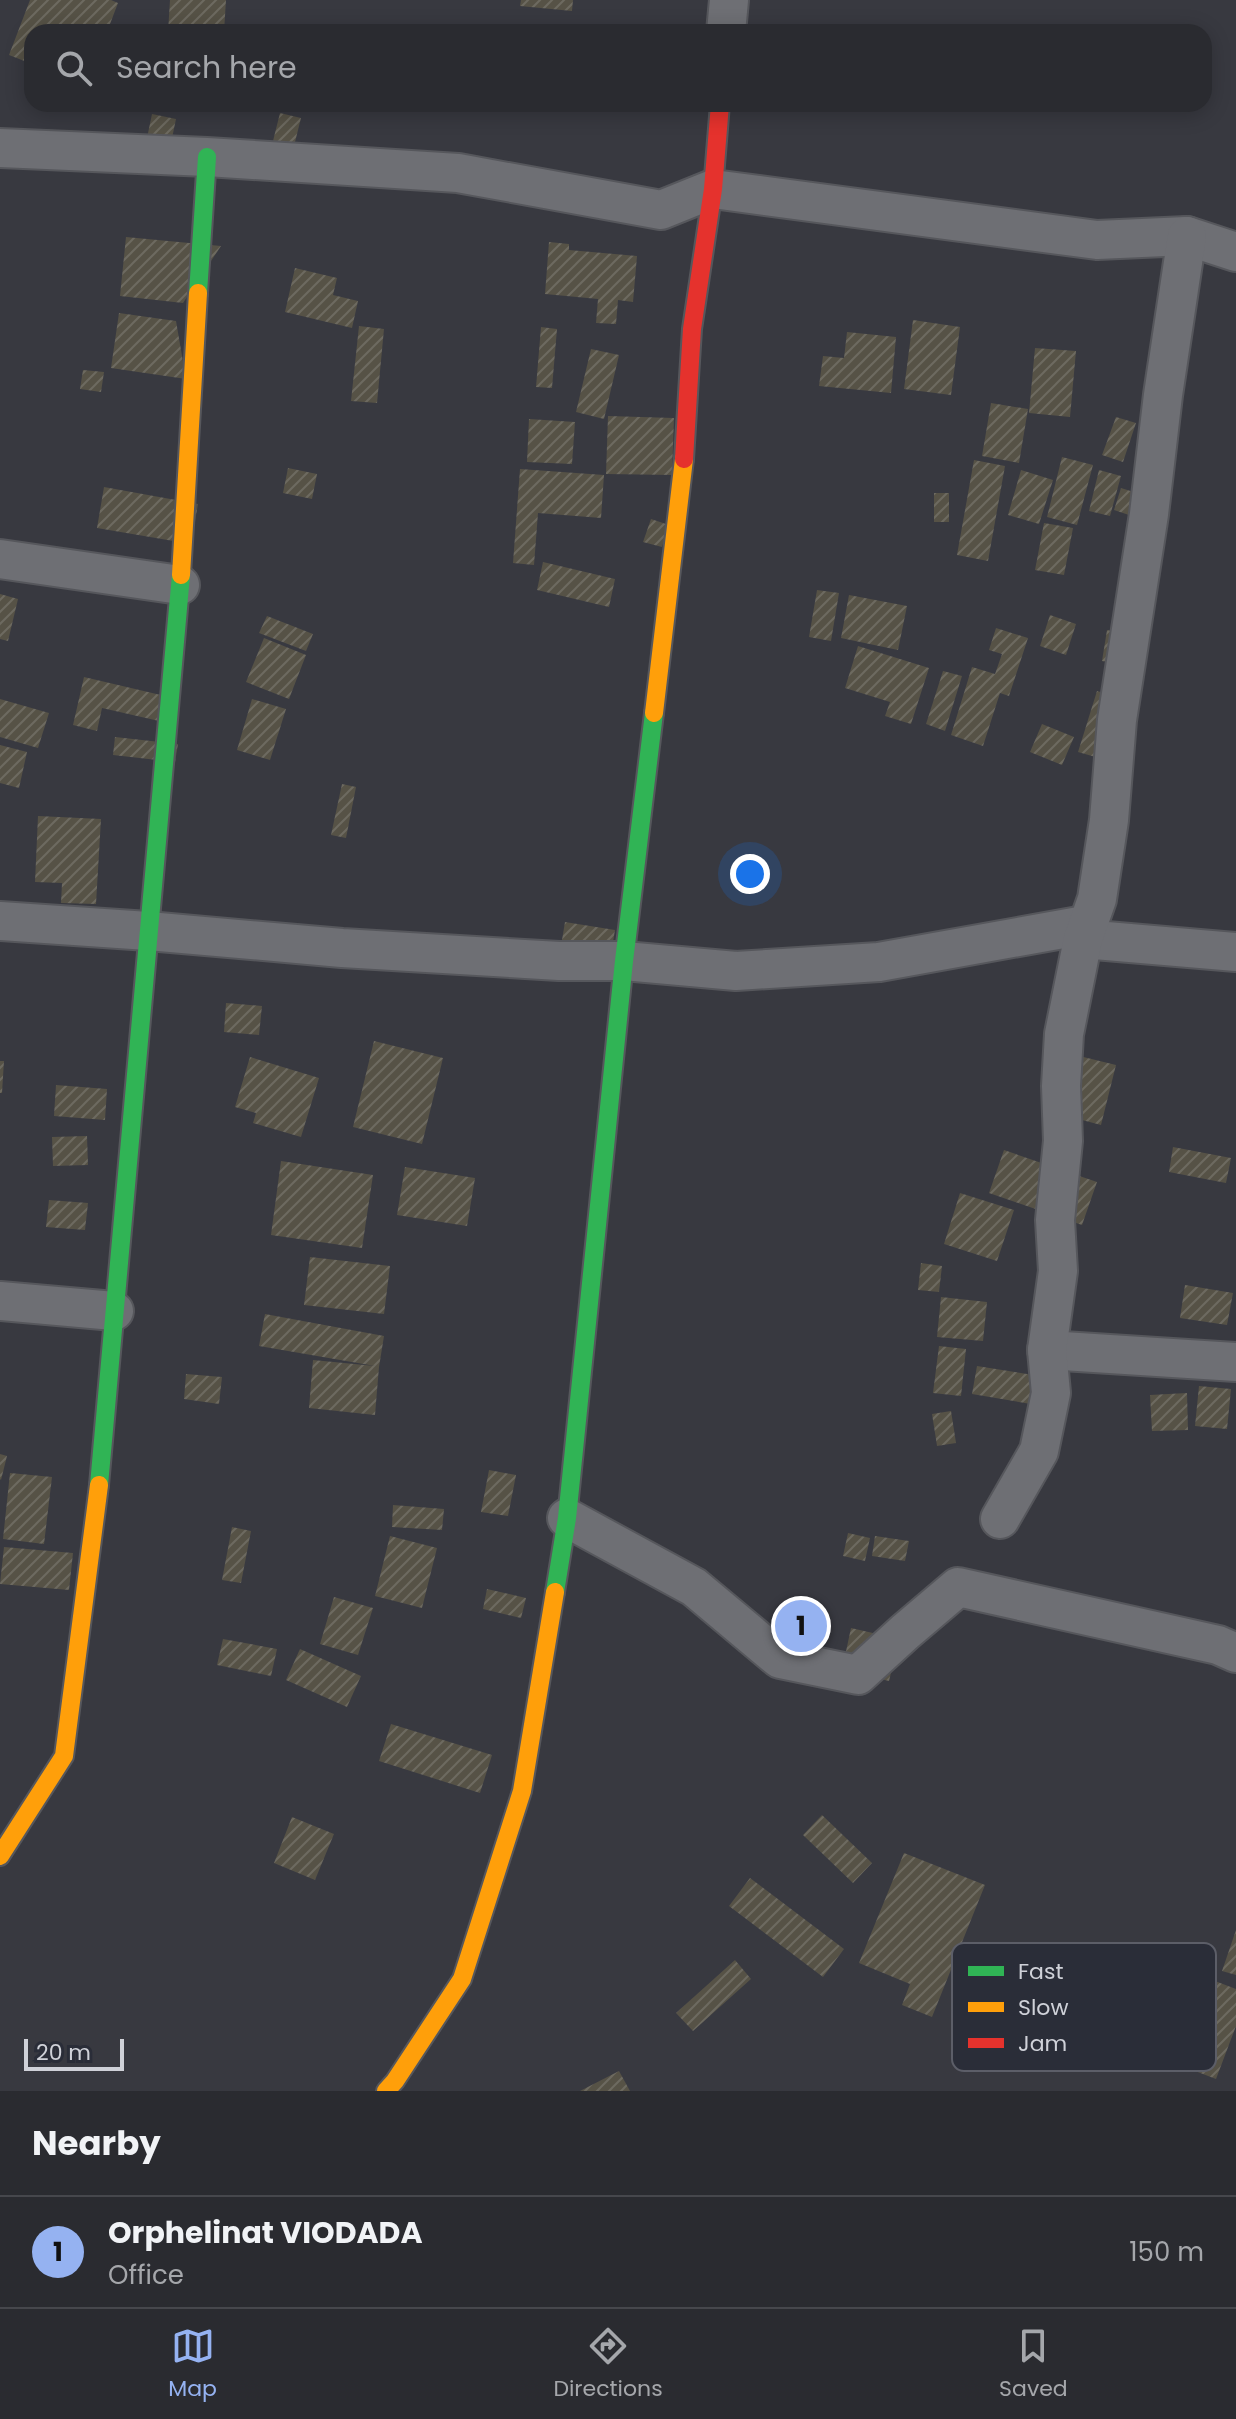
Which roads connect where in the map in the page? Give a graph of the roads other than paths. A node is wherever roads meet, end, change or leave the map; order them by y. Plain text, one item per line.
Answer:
1 (729, 0) edge
2 (727, 24) edge
3 (719, 112) edge
4 (0, 148) edge
5 (207, 157) junction
6 (713, 189) junction
7 (1187, 236) junction
8 (1236, 252) edge
9 (0, 559) edge
10 (180, 585) junction
11 (0, 921) edge
12 (148, 931) junction
13 (1083, 939) junction
14 (1236, 952) edge
15 (624, 961) junction
16 (0, 1301) edge
17 (114, 1311) junction
18 (1047, 1350) junction
19 (1236, 1362) edge
20 (567, 1518) junction
21 (1000, 1519) dead end
22 (1236, 1653) edge
23 (0, 1856) edge
24 (386, 2091) edge

1 - 2 street
3 - 6 street
4 - 5 street
5 - 6 street
5 - 10 street
6 - 7 street
6 - 15 street
7 - 8 street
7 - 13 street
9 - 10 street
10 - 12 street
11 - 12 street
12 - 15 street
12 - 17 street
13 - 14 street
13 - 15 street
13 - 18 street
15 - 20 street
16 - 17 street
17 - 23 street
18 - 19 street
18 - 21 street
20 - 22 street
20 - 24 street

